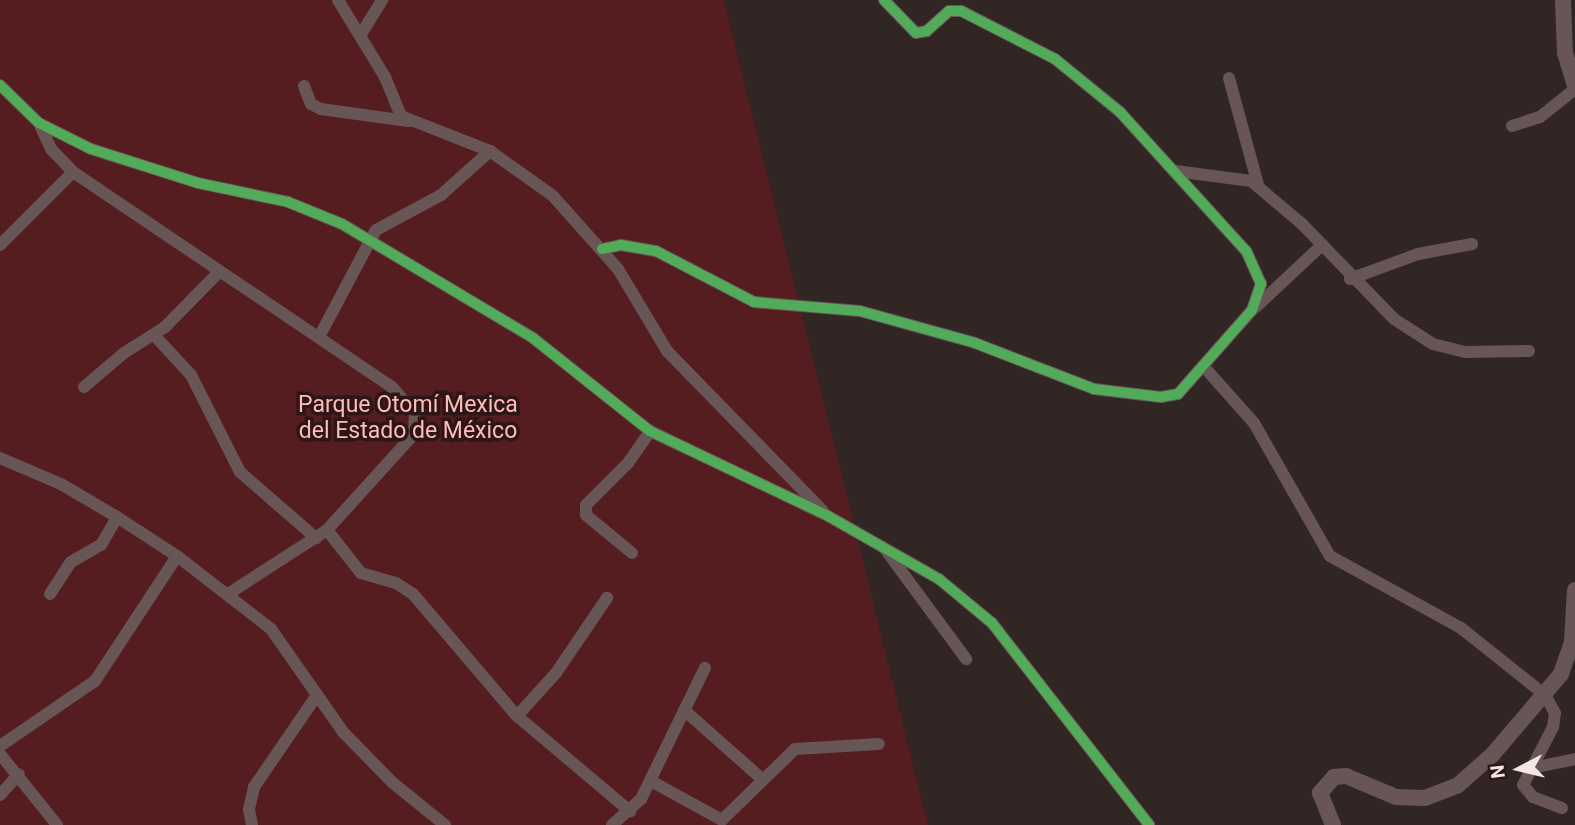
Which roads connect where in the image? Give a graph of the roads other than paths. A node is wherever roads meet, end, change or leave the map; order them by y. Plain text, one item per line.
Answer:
1 (338, 0) edge
2 (382, 0) edge
3 (884, 0) edge
4 (1563, 0) edge
5 (1569, 28) edge
6 (361, 34) junction
7 (1229, 78) dead end
8 (0, 85) edge
9 (304, 86) dead end
10 (1575, 88) edge
11 (408, 121) junction
12 (39, 123) junction
13 (1512, 126) dead end
14 (490, 151) junction
15 (1175, 170) junction
16 (73, 172) junction
17 (1258, 186) junction
18 (368, 240) junction
19 (1472, 244) dead end
20 (0, 245) edge
21 (1322, 245) junction
22 (602, 248) junction
23 (218, 273) junction
24 (1350, 279) junction
25 (1252, 310) junction
26 (155, 335) junction
27 (319, 337) junction
28 (1529, 351) dead end
29 (1205, 368) junction
30 (84, 387) dead end
31 (650, 431) junction
32 (0, 458) edge
33 (828, 516) junction
34 (117, 517) junction
35 (322, 534) junction
36 (882, 545) junction
37 (632, 553) dead end
38 (177, 556) junction
39 (1575, 590) edge
40 (50, 594) dead end
41 (228, 594) junction
42 (607, 598) dead end
43 (966, 659) dead end
44 (705, 668) dead end
45 (317, 695) junction
46 (1545, 695) junction
47 (684, 710) junction
48 (517, 716) junction
49 (879, 744) dead end
50 (0, 747) edge
51 (0, 754) edge
52 (1575, 759) edge
53 (1532, 768) junction
54 (19, 774) junction
55 (762, 779) junction
56 (651, 781) junction
57 (0, 795) edge
58 (1562, 808) dead end
59 (630, 811) junction
60 (57, 825) edge
61 (252, 825) edge
62 (445, 825) edge
63 (612, 825) edge
64 (1149, 825) edge
65 (1333, 825) edge

1 - 6 street
2 - 6 street
3 - 15 street
4 - 5 street
5 - 10 street
6 - 11 street
7 - 17 street
8 - 12 street
9 - 11 street
10 - 13 street
11 - 14 street
12 - 16 street
12 - 18 street
14 - 18 street
14 - 22 street
15 - 17 street
15 - 25 street
16 - 20 street
16 - 23 street
17 - 21 street
18 - 27 street
18 - 31 street
19 - 24 street
21 - 24 street
21 - 25 street
22 - 29 street
22 - 33 street
23 - 26 street
23 - 27 street
24 - 28 street
25 - 29 street
26 - 30 street
26 - 35 street
27 - 35 street
29 - 46 street
31 - 33 street
31 - 37 street
32 - 34 street
33 - 36 street
34 - 38 street
34 - 40 street
35 - 41 street
35 - 48 street
36 - 43 street
36 - 64 street
38 - 41 street
38 - 50 street
39 - 46 street
41 - 45 street
42 - 48 street
44 - 47 street
45 - 61 street
45 - 62 street
46 - 53 street
46 - 65 street
47 - 55 street
47 - 56 street
48 - 59 street
49 - 55 street
51 - 54 street
52 - 53 street
53 - 58 street
54 - 57 street
54 - 60 street
55 - 56 street
56 - 59 street
59 - 63 street

